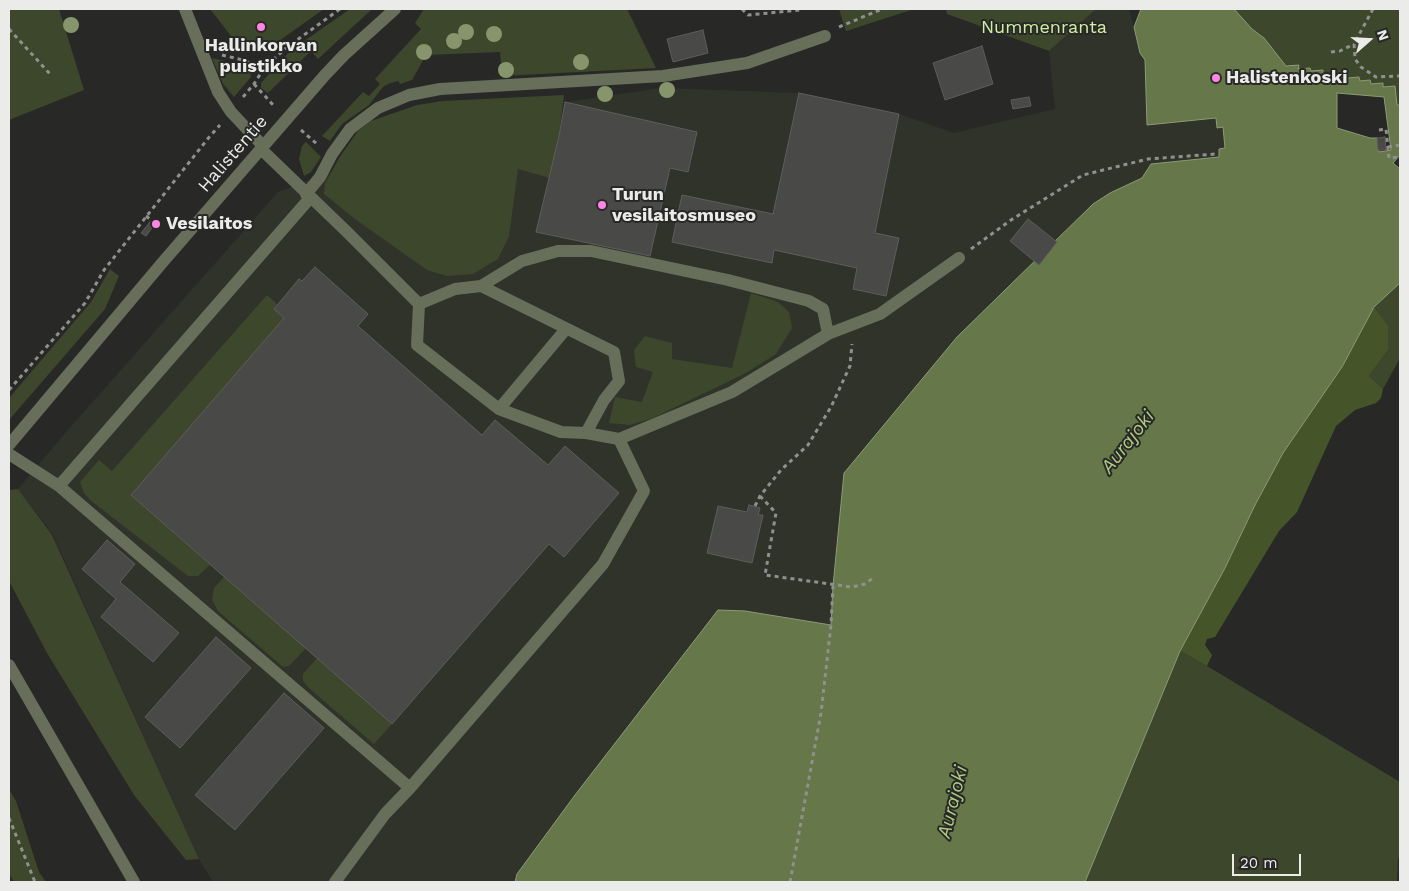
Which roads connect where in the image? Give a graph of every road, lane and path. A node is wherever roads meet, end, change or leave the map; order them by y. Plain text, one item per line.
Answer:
1 (185, 9) edge
2 (330, 9) edge
3 (340, 9) edge
4 (394, 9) edge
5 (742, 9) edge
6 (882, 9) edge
7 (1373, 9) edge
8 (800, 10) dead end
9 (333, 14) junction
10 (9, 30) edge
11 (824, 36) joint
12 (1354, 44) junction
13 (201, 52) junction
14 (1331, 52) dead end
15 (264, 68) junction
16 (50, 74) dead end
17 (1400, 76) edge
18 (254, 84) junction
19 (239, 102) dead end
20 (273, 104) dead end
21 (222, 124) dead end
22 (1379, 130) dead end
23 (310, 138) dead end
24 (316, 143) dead end
25 (1400, 146) edge
26 (1388, 147) junction
27 (262, 148) junction
28 (1216, 154) dead end
29 (1400, 157) edge
30 (308, 196) junction
31 (146, 216) junction
32 (156, 224) dead end
33 (959, 258) joint
34 (481, 286) junction
35 (419, 304) junction
36 (853, 323) junction
37 (566, 328) junction
38 (828, 334) junction
39 (9, 390) edge
40 (499, 409) junction
41 (586, 433) junction
42 (618, 438) junction
43 (9, 445) edge
44 (9, 454) edge
45 (59, 486) junction
46 (760, 496) junction
47 (755, 506) dead end
48 (873, 578) dead end
49 (833, 586) junction
50 (9, 665) edge
51 (410, 788) junction
52 (9, 818) edge
53 (35, 882) edge
54 (134, 882) edge
55 (335, 882) edge
56 (790, 882) edge

1 - 13 street
2 - 9 path
3 - 9 path
4 - 27 street, Halistentie
5 - 8 path
6 - 11 path
7 - 12 path
9 - 15 path
10 - 16 path
11 - 30 street
12 - 14 path
12 - 17 path
13 - 15 path
13 - 27 street
15 - 18 path
18 - 19 path
18 - 20 path
21 - 31 path
22 - 26 path
23 - 24 path
25 - 26 path
26 - 29 path
27 - 30 street
27 - 43 street, Halistentie
28 - 33 path
30 - 35 street
30 - 45 street
31 - 32 path
31 - 39 path
33 - 36 street
34 - 35 street
34 - 37 street
34 - 38 street
35 - 40 street
36 - 38 street
36 - 46 path
37 - 40 street
37 - 41 street
38 - 42 street
40 - 41 street
41 - 42 street
42 - 51 street
44 - 45 street
45 - 51 street
46 - 47 path
46 - 49 path
48 - 49 path
49 - 56 path
50 - 54 street
51 - 55 street
52 - 53 path

